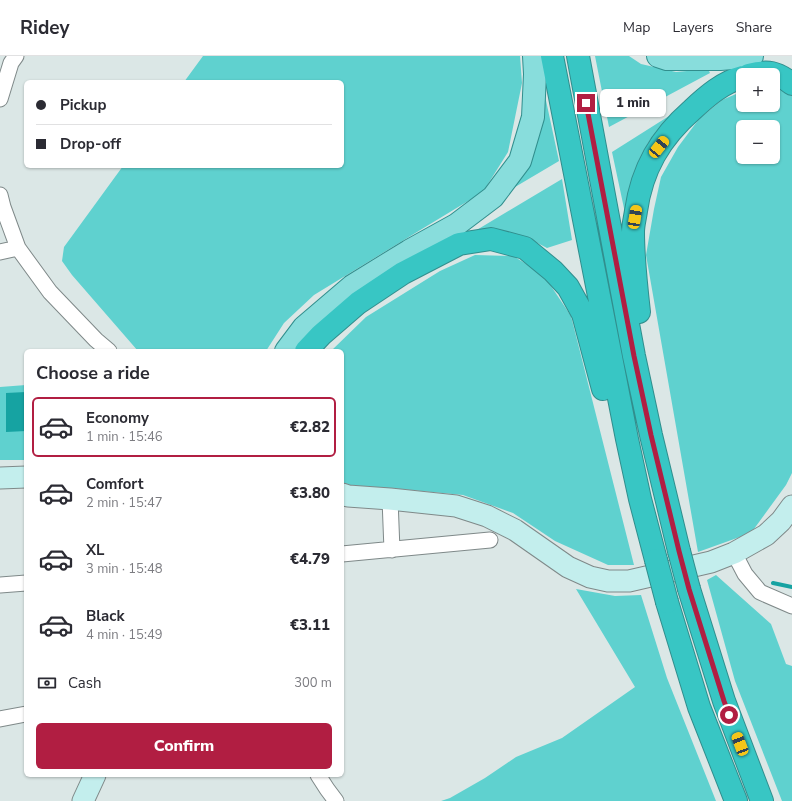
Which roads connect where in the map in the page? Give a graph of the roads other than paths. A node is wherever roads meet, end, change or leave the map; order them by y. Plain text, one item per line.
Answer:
1 (16, 56) edge
2 (534, 56) edge
3 (552, 56) edge
4 (578, 56) edge
5 (658, 56) edge
6 (752, 56) edge
7 (792, 67) edge
8 (792, 74) edge
9 (780, 76) edge
10 (736, 79) edge
11 (792, 84) edge
12 (0, 99) edge
13 (0, 195) edge
14 (18, 248) junction
15 (0, 252) edge
16 (107, 349) edge
17 (287, 349) edge
18 (308, 349) edge
19 (651, 435) junction
20 (627, 439) junction
21 (24, 476) edge
22 (0, 478) edge
23 (344, 496) edge
24 (390, 499) junction
25 (792, 506) edge
26 (490, 540) dead end
27 (392, 550) junction
28 (734, 553) junction
29 (344, 554) edge
30 (24, 583) edge
31 (0, 585) edge
32 (792, 606) edge
33 (24, 714) edge
34 (0, 719) edge
35 (94, 777) edge
36 (319, 777) edge
37 (83, 801) edge
38 (336, 801) edge
39 (736, 801) edge
40 (762, 801) edge

1 - 12 street
2 - 17 main road
3 - 20 highway
4 - 19 highway
5 - 6 main road
7 - 8 main road
9 - 11 highway
10 - 19 highway
13 - 14 street
14 - 15 street
14 - 16 street
18 - 20 highway
19 - 40 highway, bridge
20 - 39 highway, bridge
21 - 22 main road
23 - 24 main road
24 - 27 street
24 - 28 main road
25 - 28 main road
26 - 27 street
27 - 29 street
28 - 32 street
30 - 31 street
33 - 34 street
35 - 37 main road
36 - 38 street

